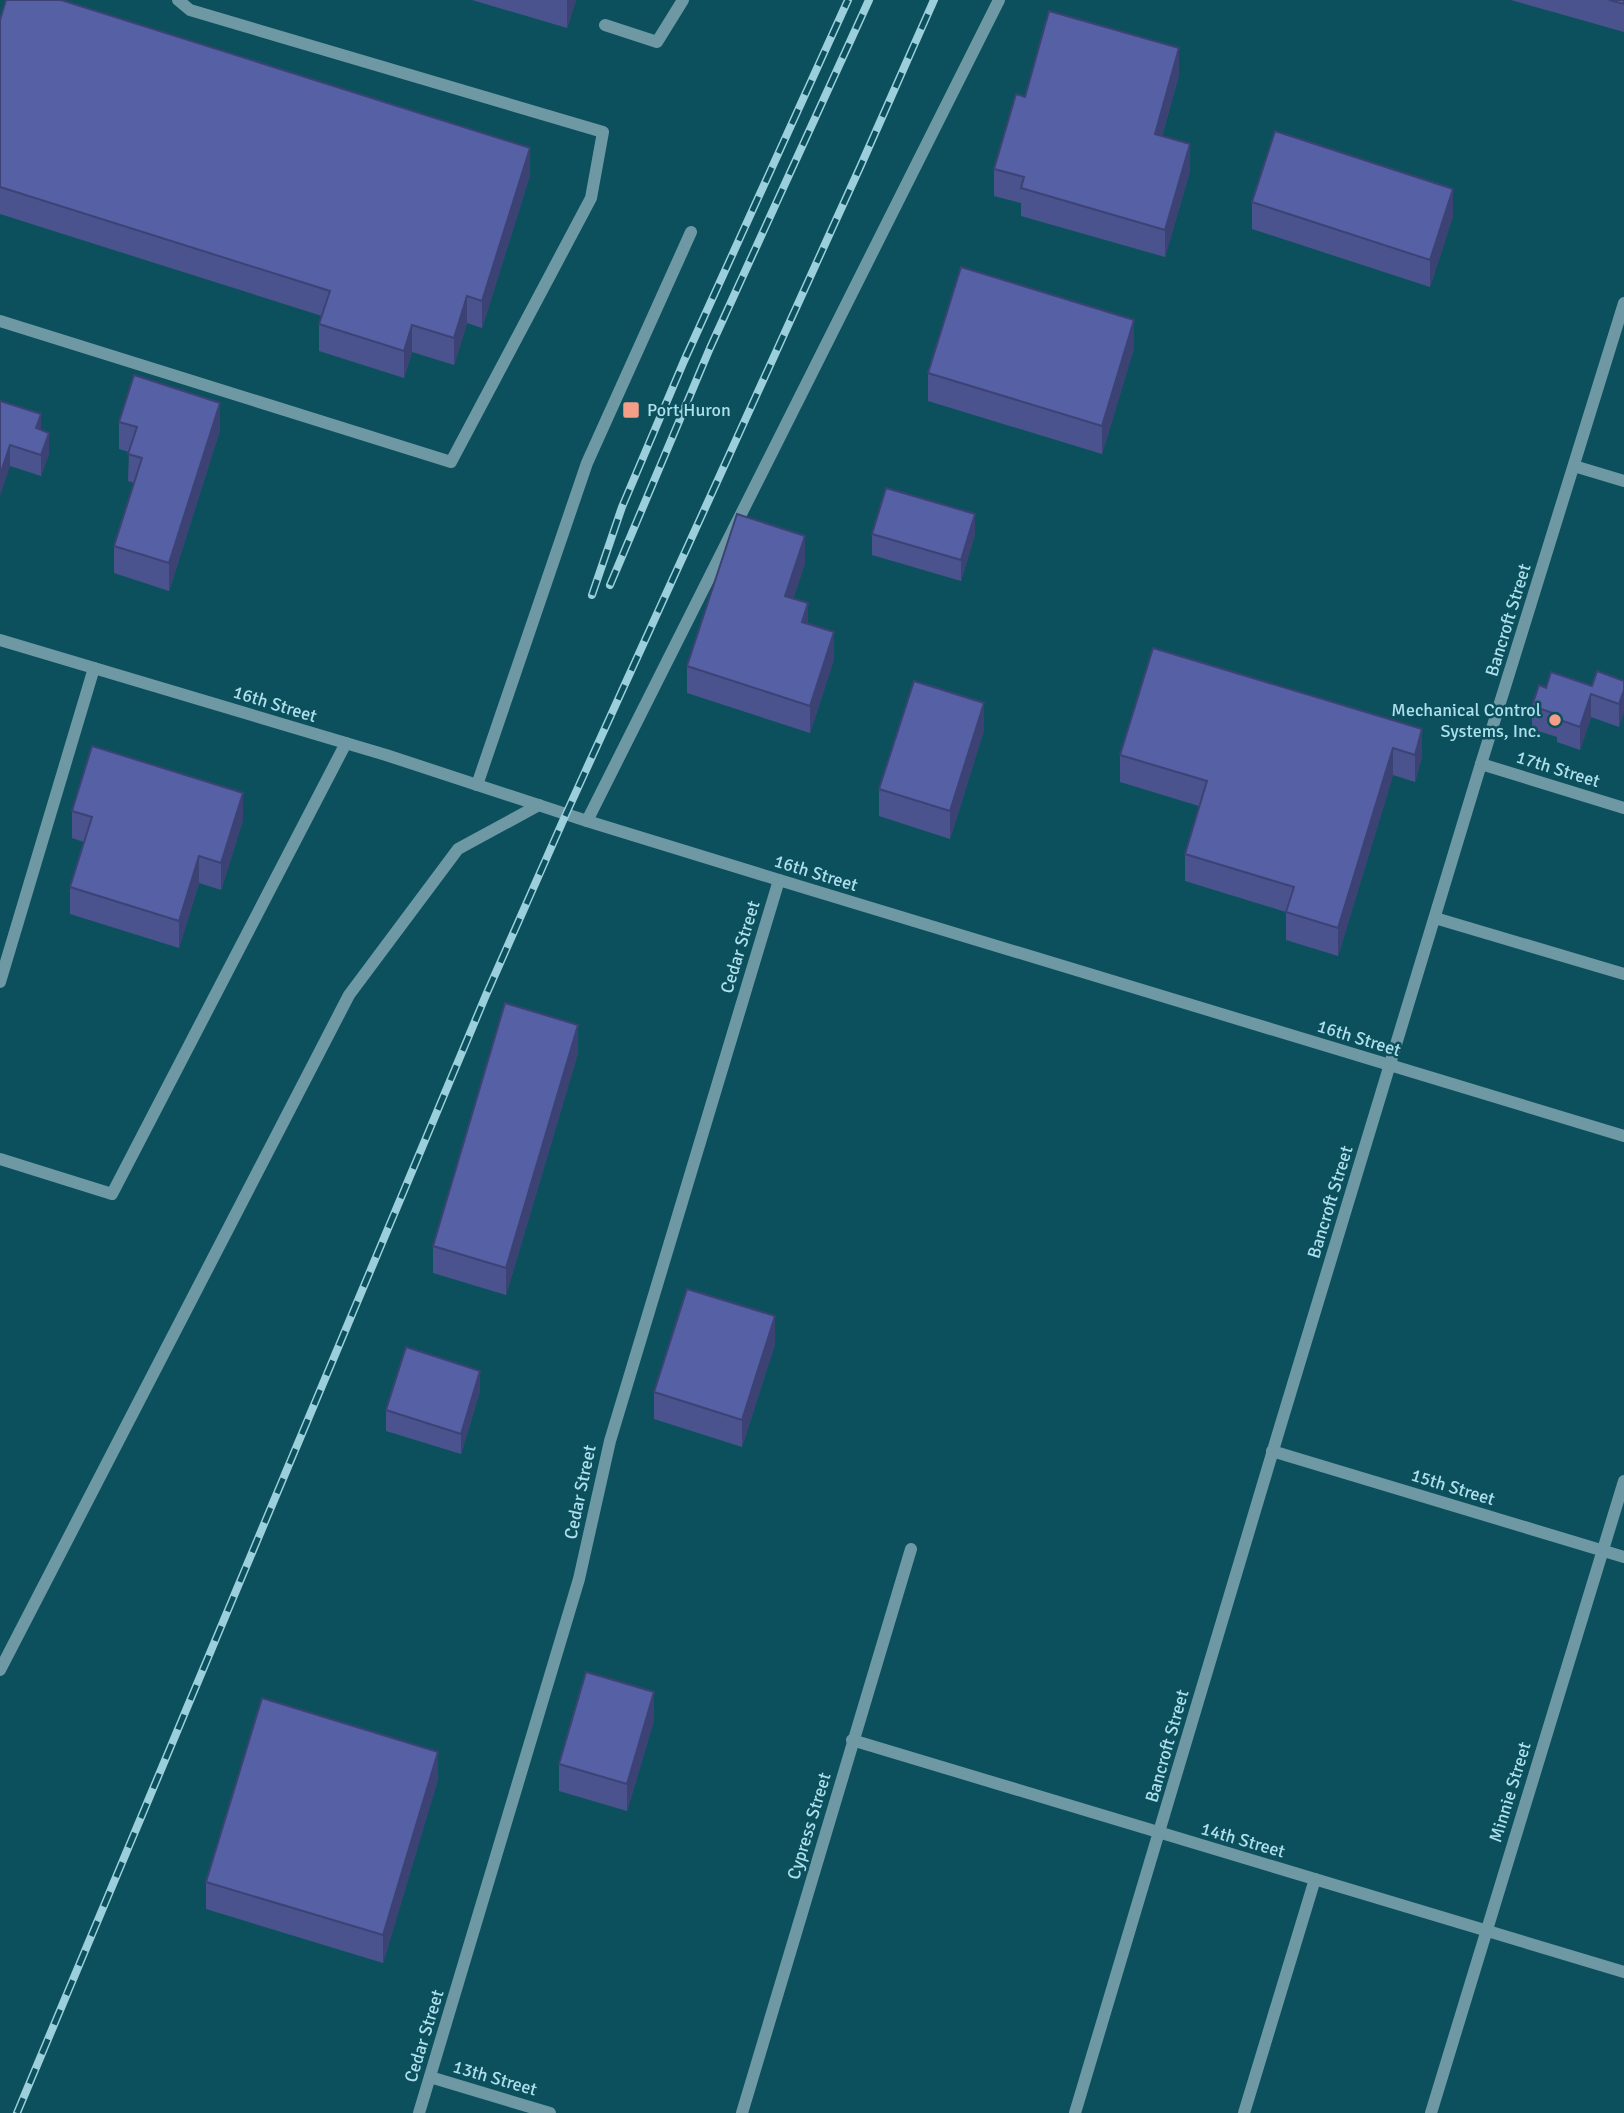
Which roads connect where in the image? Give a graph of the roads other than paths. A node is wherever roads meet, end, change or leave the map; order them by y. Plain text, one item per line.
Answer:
1 (178, 0) edge
2 (683, 0) edge
3 (999, 0) edge
4 (605, 26) dead end
5 (691, 232) dead end
6 (1624, 303) edge
7 (0, 321) edge
8 (1574, 466) junction
9 (1624, 481) edge
10 (0, 640) edge
11 (94, 668) junction
12 (346, 743) junction
13 (1481, 764) junction
14 (477, 785) junction
15 (539, 805) junction
16 (1624, 808) edge
17 (587, 821) junction
18 (779, 880) junction
19 (1435, 918) junction
20 (1624, 974) edge
21 (0, 982) edge
22 (1390, 1066) junction
23 (1624, 1136) edge
24 (0, 1159) edge
25 (1272, 1451) junction
26 (1624, 1481) edge
27 (911, 1549) dead end
28 (1603, 1550) junction
29 (1624, 1557) edge
30 (0, 1670) edge
31 (852, 1740) junction
32 (1159, 1834) junction
33 (1315, 1879) junction
34 (1486, 1930) junction
35 (1624, 1972) edge
36 (430, 2077) junction
37 (419, 2113) edge
38 (550, 2113) edge
39 (741, 2113) edge
40 (1075, 2113) edge
41 (1244, 2113) edge
42 (1430, 2113) edge

1 - 7 street
2 - 4 street
3 - 17 street
5 - 14 street
6 - 8 street, Bancroft Street
8 - 9 street
8 - 13 street, Bancroft Street
10 - 11 street, 16th Street
11 - 12 street, 16th Street
11 - 21 street
12 - 14 street, 16th Street
12 - 24 street
13 - 16 street, 17th Street
13 - 19 street, Bancroft Street
14 - 15 street, 16th Street
15 - 17 street, 16th Street
15 - 30 street
17 - 18 street, 16th Street
18 - 22 street, 16th Street
18 - 36 street, Cedar Street
19 - 20 street
19 - 22 street, Bancroft Street
22 - 23 street, 16th Street
22 - 25 street, Bancroft Street
25 - 28 street, 15th Street
25 - 32 street, Bancroft Street
26 - 28 street, Minnie Street
27 - 31 street, Cypress Street
28 - 29 street, 15th Street
28 - 34 street, Minnie Street
31 - 32 street, 14th Street
31 - 39 street, Cypress Street
32 - 33 street, 14th Street
32 - 40 street, Bancroft Street
33 - 34 street, 14th Street
33 - 41 street
34 - 35 street, 14th Street
34 - 42 street, Minnie Street
36 - 37 street, Cedar Street
36 - 38 street, 13th Street

